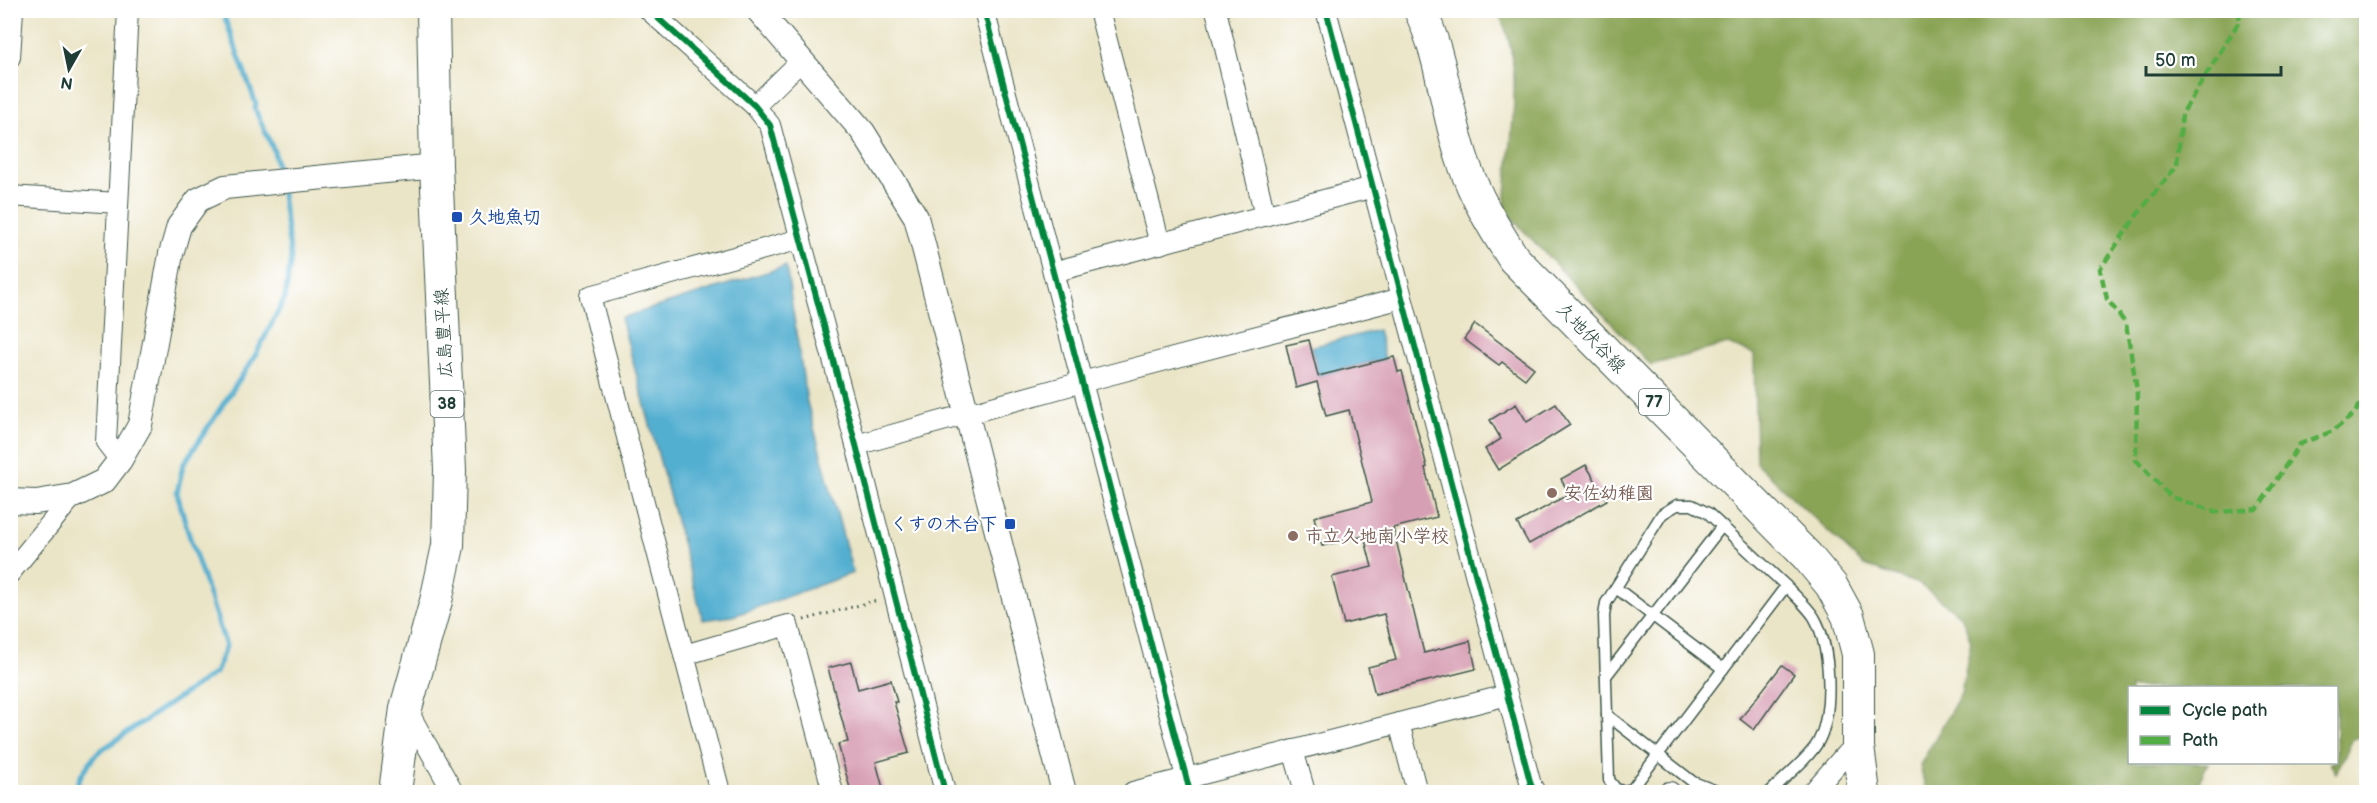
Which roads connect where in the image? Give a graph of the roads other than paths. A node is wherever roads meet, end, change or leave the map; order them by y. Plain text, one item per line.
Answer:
1 (13, 10) edge
2 (128, 10) edge
3 (433, 10) edge
4 (649, 10) edge
5 (758, 10) edge
6 (984, 10) edge
7 (1099, 10) edge
8 (1216, 10) edge
9 (1326, 10) edge
10 (1420, 10) edge
11 (10, 57) edge
12 (802, 60) junction
13 (755, 106) junction
14 (436, 166) junction
15 (1373, 187) junction
16 (10, 196) edge
17 (118, 203) junction
18 (1265, 216) junction
19 (801, 239) junction
20 (1160, 244) junction
21 (1053, 272) junction
22 (1402, 298) junction
23 (1082, 382) junction
24 (968, 413) junction
25 (856, 445) junction
26 (120, 460) junction
27 (73, 496) junction
28 (10, 501) edge
29 (1722, 526) junction
30 (10, 573) edge
31 (1786, 586) junction
32 (1616, 588) junction
33 (1653, 616) junction
34 (684, 655) junction
35 (1723, 669) junction
36 (1606, 676) junction
37 (1507, 695) junction
38 (406, 708) junction
39 (1607, 715) junction
40 (1399, 723) junction
41 (1858, 747) junction
42 (1293, 750) junction
43 (1658, 754) junction
44 (1188, 785) edge
45 (395, 792) edge
46 (453, 792) edge
47 (720, 792) edge
48 (832, 792) edge
49 (945, 792) edge
50 (1064, 792) edge
51 (1133, 792) edge
52 (1305, 792) edge
53 (1417, 792) edge
54 (1535, 792) edge
55 (1719, 792) edge
56 (1770, 792) edge
57 (1813, 792) edge
58 (1864, 792) edge

1 - 11 street
2 - 17 street
3 - 14 main road, 広島豊平線 / 38
4 - 13 street
5 - 12 street
6 - 21 street
7 - 20 street
8 - 18 street
9 - 15 street
10 - 41 main road, 久地伏谷線 / 77
12 - 13 street
12 - 24 street
13 - 19 street
14 - 26 street
14 - 38 main road, 広島豊平線 / 38
15 - 18 street
15 - 22 street
16 - 17 street
17 - 26 street
18 - 20 street
19 - 25 street
19 - 34 street
20 - 21 street
21 - 23 street
22 - 23 street
22 - 37 street
23 - 24 street
23 - 44 street
24 - 25 street
24 - 50 street
25 - 49 street
26 - 27 street
27 - 28 street
27 - 30 street
29 - 31 lane
29 - 32 lane
29 - 33 lane
31 - 35 lane
31 - 56 lane
32 - 33 lane
32 - 36 lane
33 - 35 lane
33 - 36 lane
34 - 47 street
34 - 48 street
35 - 43 lane
36 - 39 lane
37 - 40 street
37 - 54 street
38 - 45 main road, 広島豊平線 / 38
38 - 46 street
39 - 43 lane
39 - 43 lane
40 - 42 street
40 - 53 street
41 - 57 street
41 - 58 main road, 久地伏谷線 / 77
42 - 44 street
42 - 52 street
43 - 55 lane
44 - 51 street

